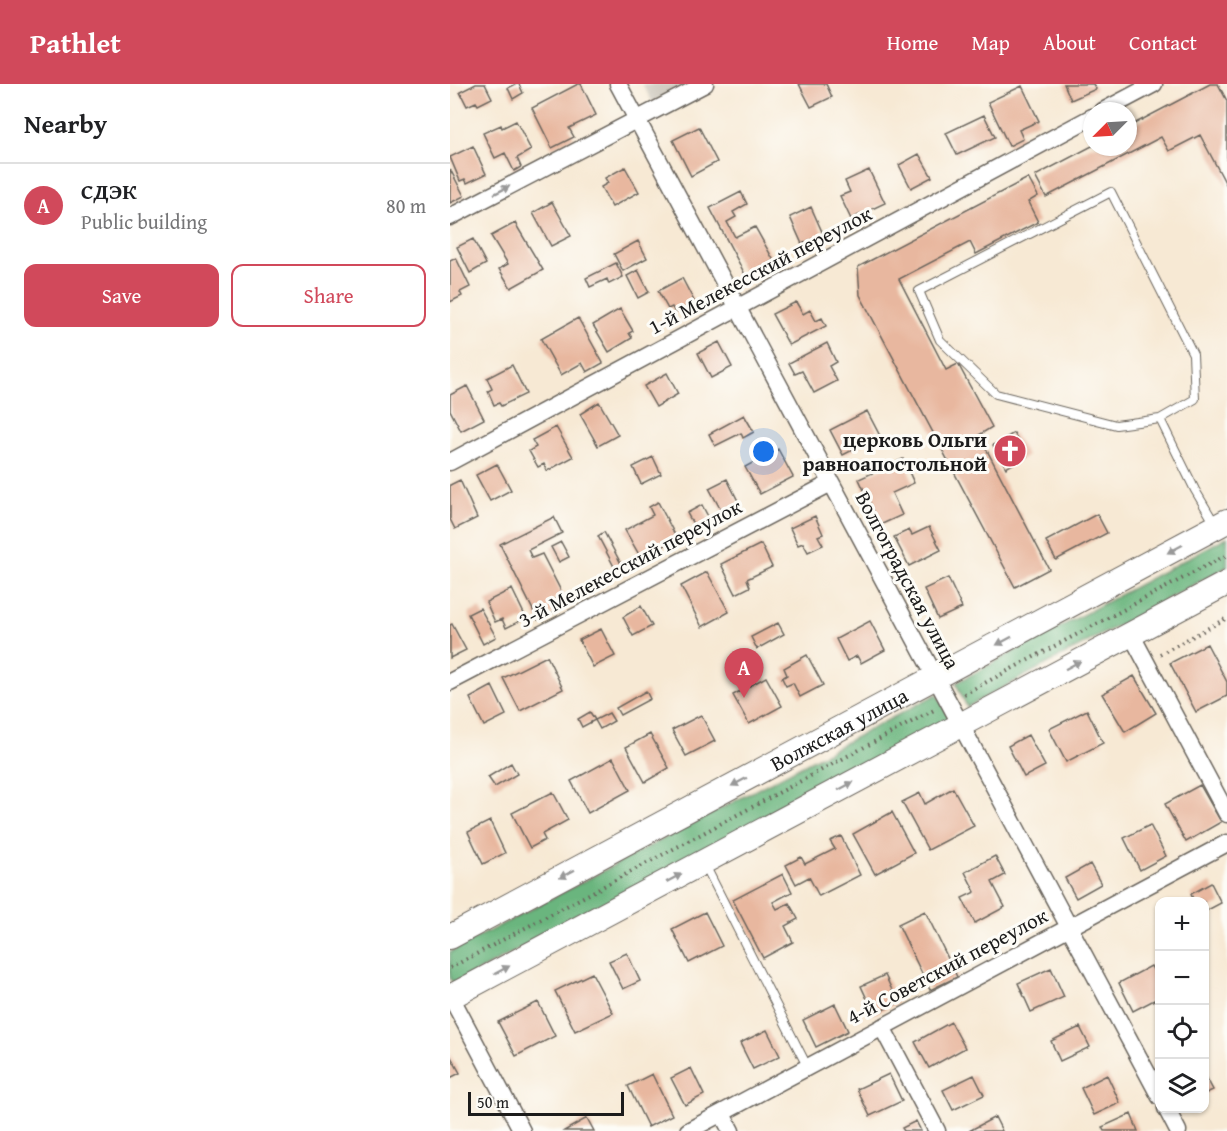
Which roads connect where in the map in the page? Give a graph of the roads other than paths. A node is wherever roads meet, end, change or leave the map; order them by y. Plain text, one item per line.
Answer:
1 (618, 84) edge
2 (705, 84) edge
3 (1154, 84) edge
4 (1120, 102) edge
5 (637, 120) junction
6 (1083, 122) edge
7 (450, 217) edge
8 (737, 308) junction
9 (1160, 419) junction
10 (450, 462) edge
11 (831, 483) junction
12 (1222, 524) edge
13 (1227, 583) edge
14 (1131, 634) junction
15 (935, 678) junction
16 (450, 682) edge
17 (960, 725) junction
18 (1227, 814) edge
19 (1227, 843) edge
20 (703, 862) junction
21 (1068, 927) junction
22 (450, 937) edge
23 (450, 996) edge
24 (882, 1027) junction
25 (807, 1066) junction
26 (1155, 1088) edge
27 (1169, 1113) edge
28 (722, 1114) junction
29 (522, 1131) edge
30 (688, 1131) edge
31 (731, 1131) edge
32 (937, 1131) edge
33 (1178, 1131) edge

1 - 5 street, Волгоградская улица
2 - 5 street
3 - 4 street
7 -> 5 street
5 - 8 street, Волгоградская улица
6 - 8 street, 1-й Мелекесский переулок
8 - 10 street, 1-й Мелекесский переулок
8 - 11 street, Волгоградская улица
9 - 9 lane
9 - 12 lane
11 - 15 street, Волгоградская улица
11 - 16 street, 3-й Мелекесский переулок
12 -> 15 main road, Волжская улица
13 - 14 main road
17 -> 14 main road
14 - 18 street
15 - 17 street, Волгоградская улица
15 -> 22 main road, Волжская улица
20 -> 17 main road
17 - 21 street, Волгоградская улица
19 - 21 street, 4-й Советский переулок
23 -> 20 main road
20 - 25 lane
21 - 24 street, 4-й Советский переулок
21 - 26 street, Волгоградская улица
23 - 29 street
24 - 25 street, 4-й Советский переулок
24 - 32 street
25 - 28 street, 4-й Советский переулок
27 - 33 street
28 - 30 street, 4-й Советский переулок
28 - 31 street

